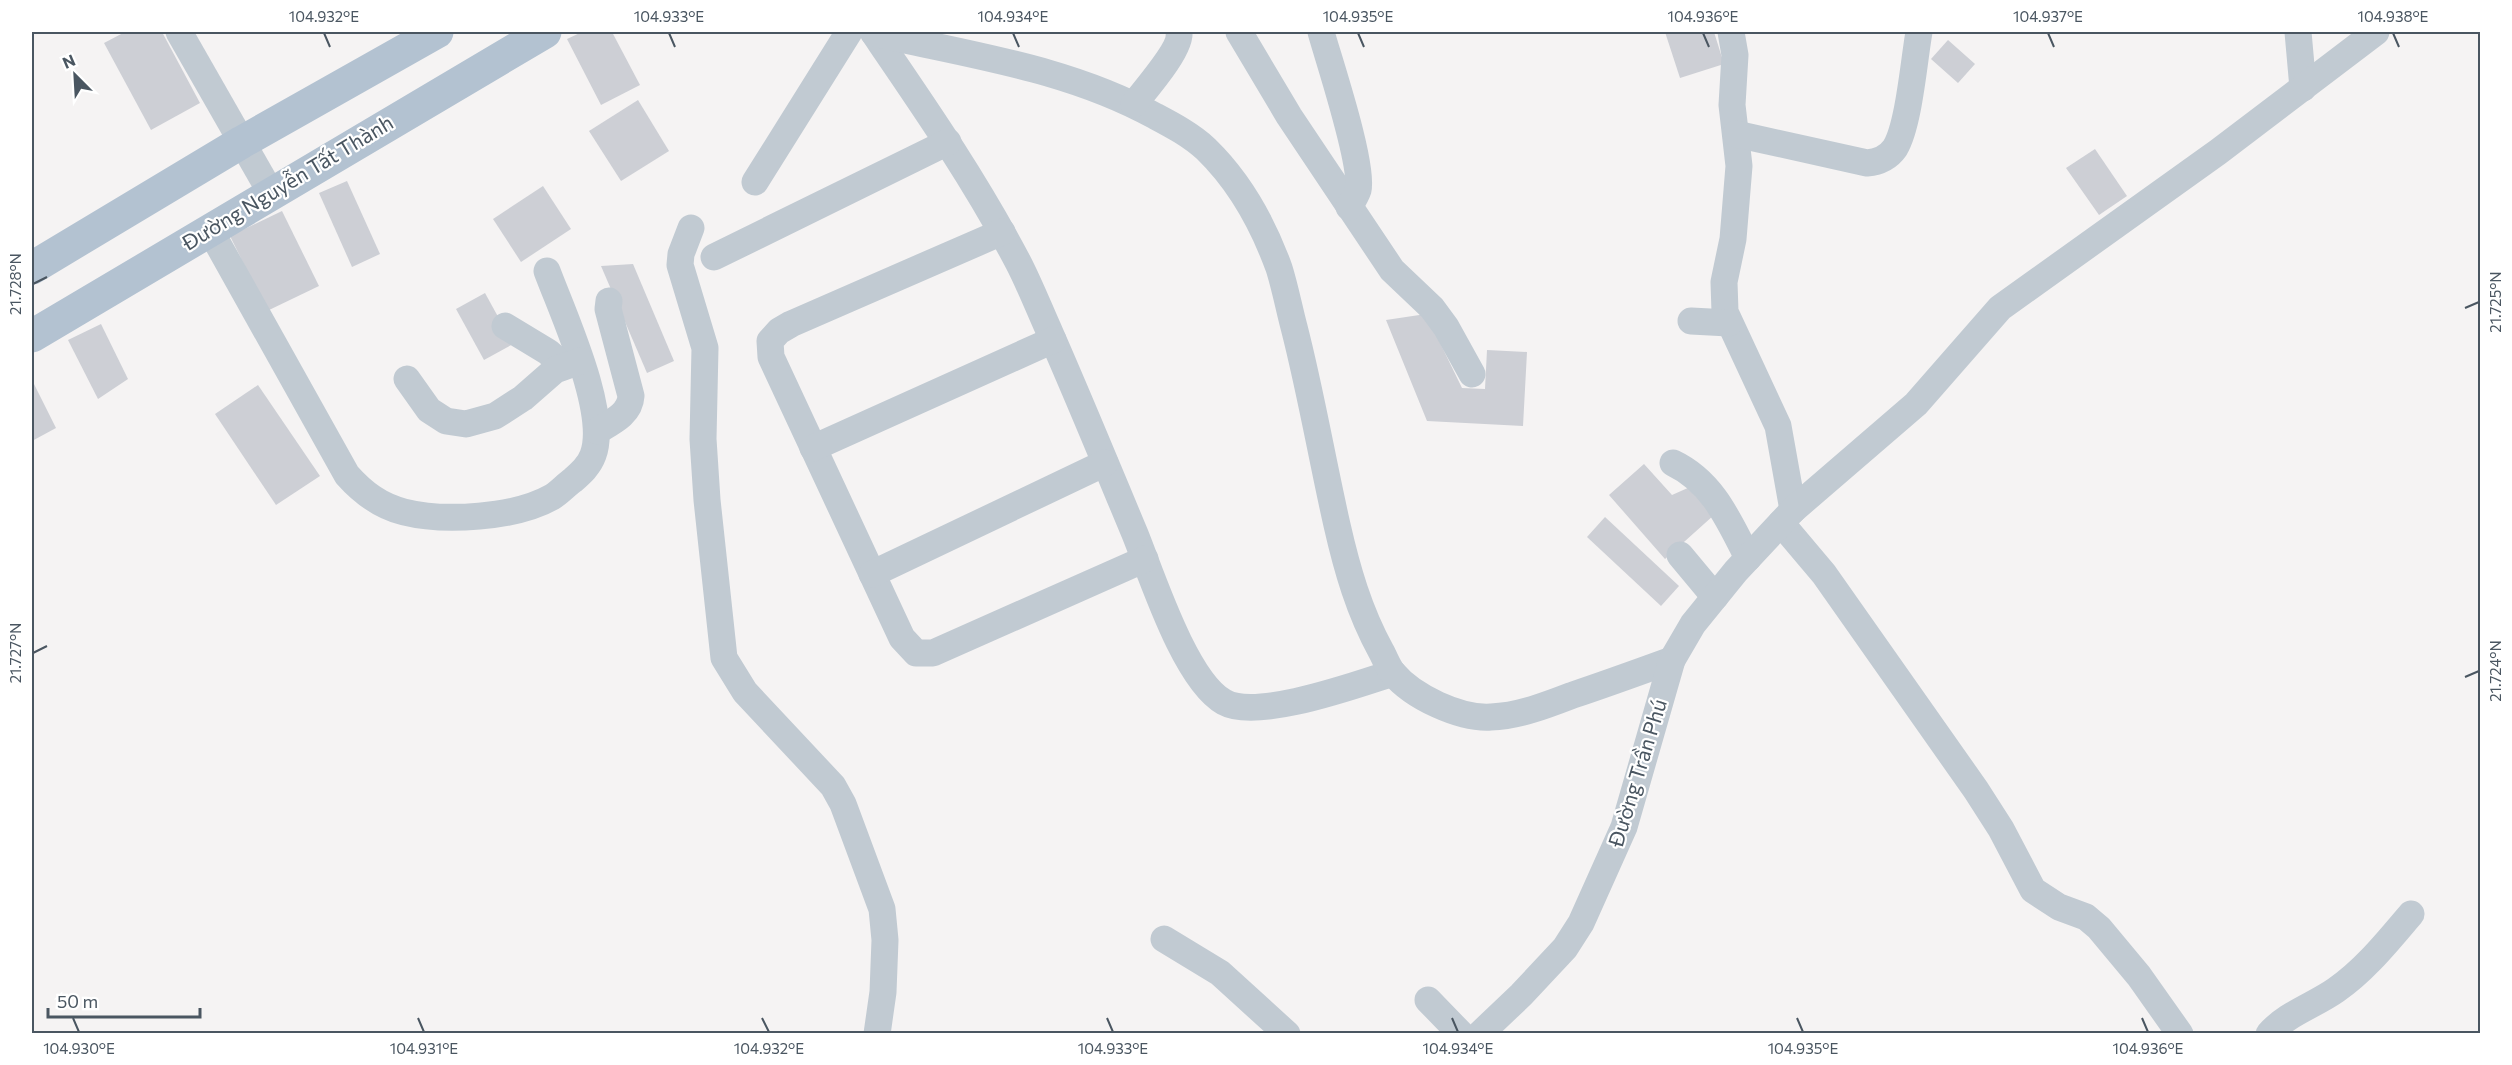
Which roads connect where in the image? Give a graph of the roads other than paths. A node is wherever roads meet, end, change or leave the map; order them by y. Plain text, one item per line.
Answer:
1 (179, 32) edge
2 (437, 32) edge
3 (545, 32) edge
4 (865, 32) edge
5 (1179, 32) edge
6 (1239, 32) edge
7 (1321, 32) edge
8 (1731, 32) edge
9 (1919, 32) edge
10 (2298, 32) edge
11 (2376, 32) edge
12 (2303, 88) junction
13 (1134, 104) junction
14 (1736, 134) junction
15 (242, 142) junction
16 (948, 142) junction
17 (755, 182) dead end
18 (271, 193) junction
19 (1349, 207) junction
20 (692, 228) dead end
21 (210, 230) junction
22 (1002, 232) junction
23 (714, 257) dead end
24 (32, 268) edge
25 (547, 271) dead end
26 (609, 301) dead end
27 (1691, 321) dead end
28 (1729, 323) junction
29 (505, 326) dead end
30 (32, 336) edge
31 (1053, 340) junction
32 (572, 363) junction
33 (1472, 374) dead end
34 (407, 379) dead end
35 (597, 431) junction
36 (813, 447) junction
37 (1106, 463) junction
38 (1673, 463) dead end
39 (1787, 517) junction
40 (1680, 555) dead end
41 (1748, 558) junction
42 (1145, 559) junction
43 (872, 574) junction
44 (1715, 597) junction
45 (1672, 660) junction
46 (1393, 673) junction
47 (2411, 914) dead end
48 (1164, 939) dead end
49 (1428, 1000) dead end
50 (877, 1034) edge
51 (1287, 1034) edge
52 (1461, 1034) edge
53 (1480, 1034) edge
54 (2180, 1034) edge
55 (2269, 1034) edge

1 - 15 street
2 - 15 main road
3 - 18 main road, Đường Nguyễn Tất Thành
4 - 13 street
4 - 16 street
4 - 17 street
5 - 13 street
6 - 19 street
7 - 19 street
8 - 14 street
9 - 14 street
10 - 12 street
11 - 12 street, Đường Trần Phú
12 - 39 street, Đường Trần Phú
13 - 46 street
14 - 28 street
15 - 18 street
15 - 24 main road
16 - 22 street
16 - 23 street
18 - 21 main road, Đường Nguyễn Tất Thành
19 - 33 street
20 - 50 street
21 - 30 main road, Đường Nguyễn Tất Thành
21 - 35 street
22 - 31 street
22 - 36 street
25 - 32 street
26 - 35 street
27 - 28 street
28 - 39 street
29 - 32 street
31 - 36 street
31 - 37 street
32 - 34 street
32 - 35 street
36 - 43 street
37 - 42 street
37 - 43 street
38 - 41 street
39 - 41 street, Đường Trần Phú
39 - 54 street
40 - 44 street
41 - 44 street, Đường Trần Phú
42 - 43 street
42 - 46 street
44 - 45 street, Đường Trần Phú
45 - 46 street
45 - 53 street, Đường Trần Phú
47 - 55 street
48 - 51 street
49 - 52 street

